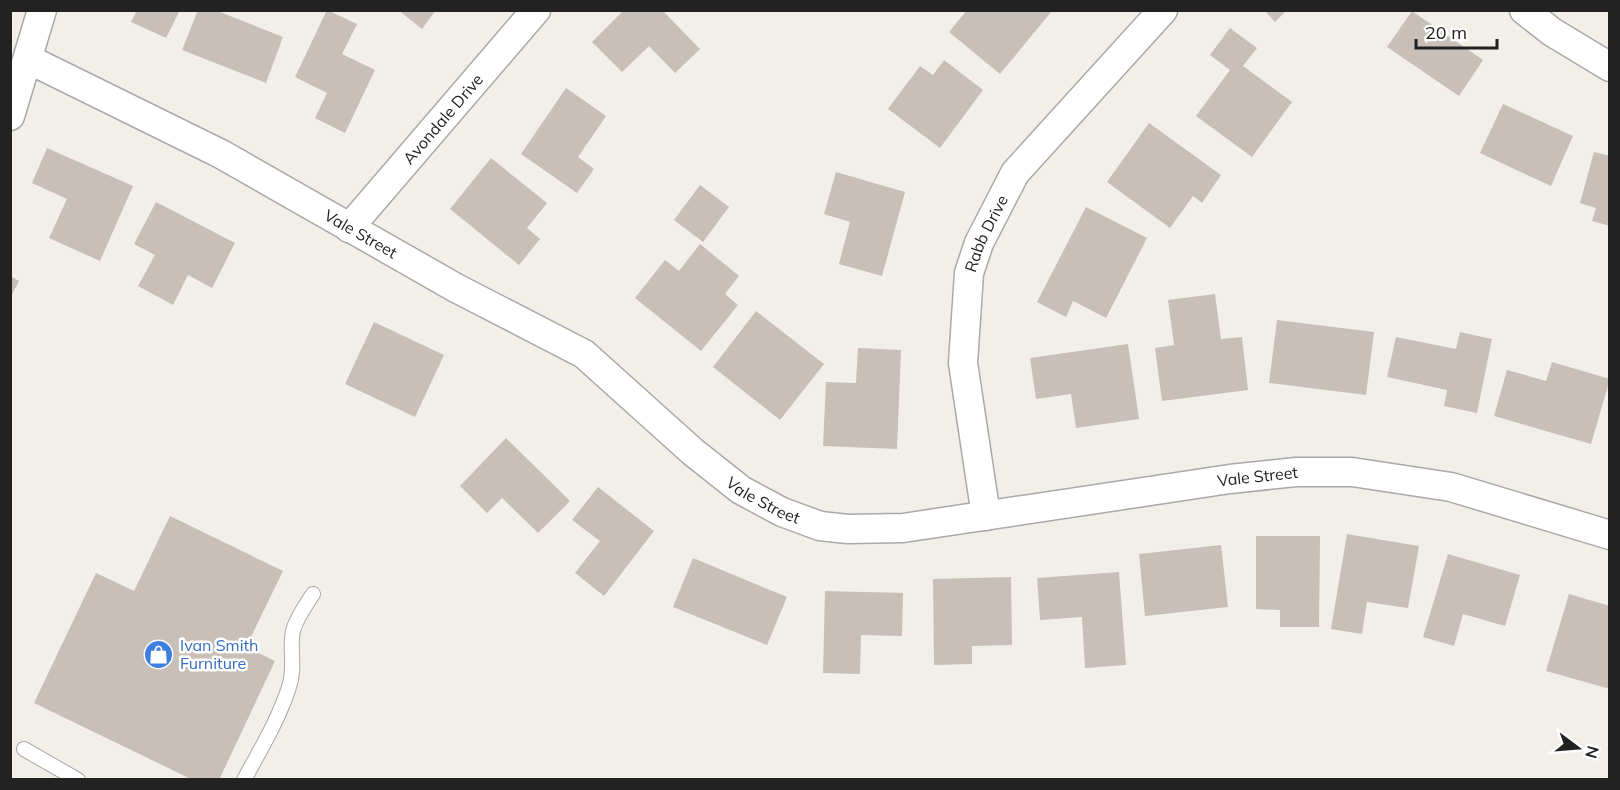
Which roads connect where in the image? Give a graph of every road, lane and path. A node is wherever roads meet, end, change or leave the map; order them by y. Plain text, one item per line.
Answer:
1 (42, 10) edge
2 (536, 10) edge
3 (1163, 10) edge
4 (1524, 10) edge
5 (28, 59) junction
6 (1610, 67) edge
7 (10, 116) edge
8 (349, 228) junction
9 (986, 516) junction
10 (1610, 535) edge
11 (312, 594) dead end
12 (24, 748) dead end
13 (78, 780) edge
14 (244, 780) edge

1 - 5 street
2 - 8 street, Avondale Drive
3 - 9 street, Rabb Drive
4 - 6 street
5 - 7 street
5 - 8 street, Vale Street
8 - 9 street, Vale Street
9 - 10 street, Vale Street
11 - 14 lane
12 - 13 lane

